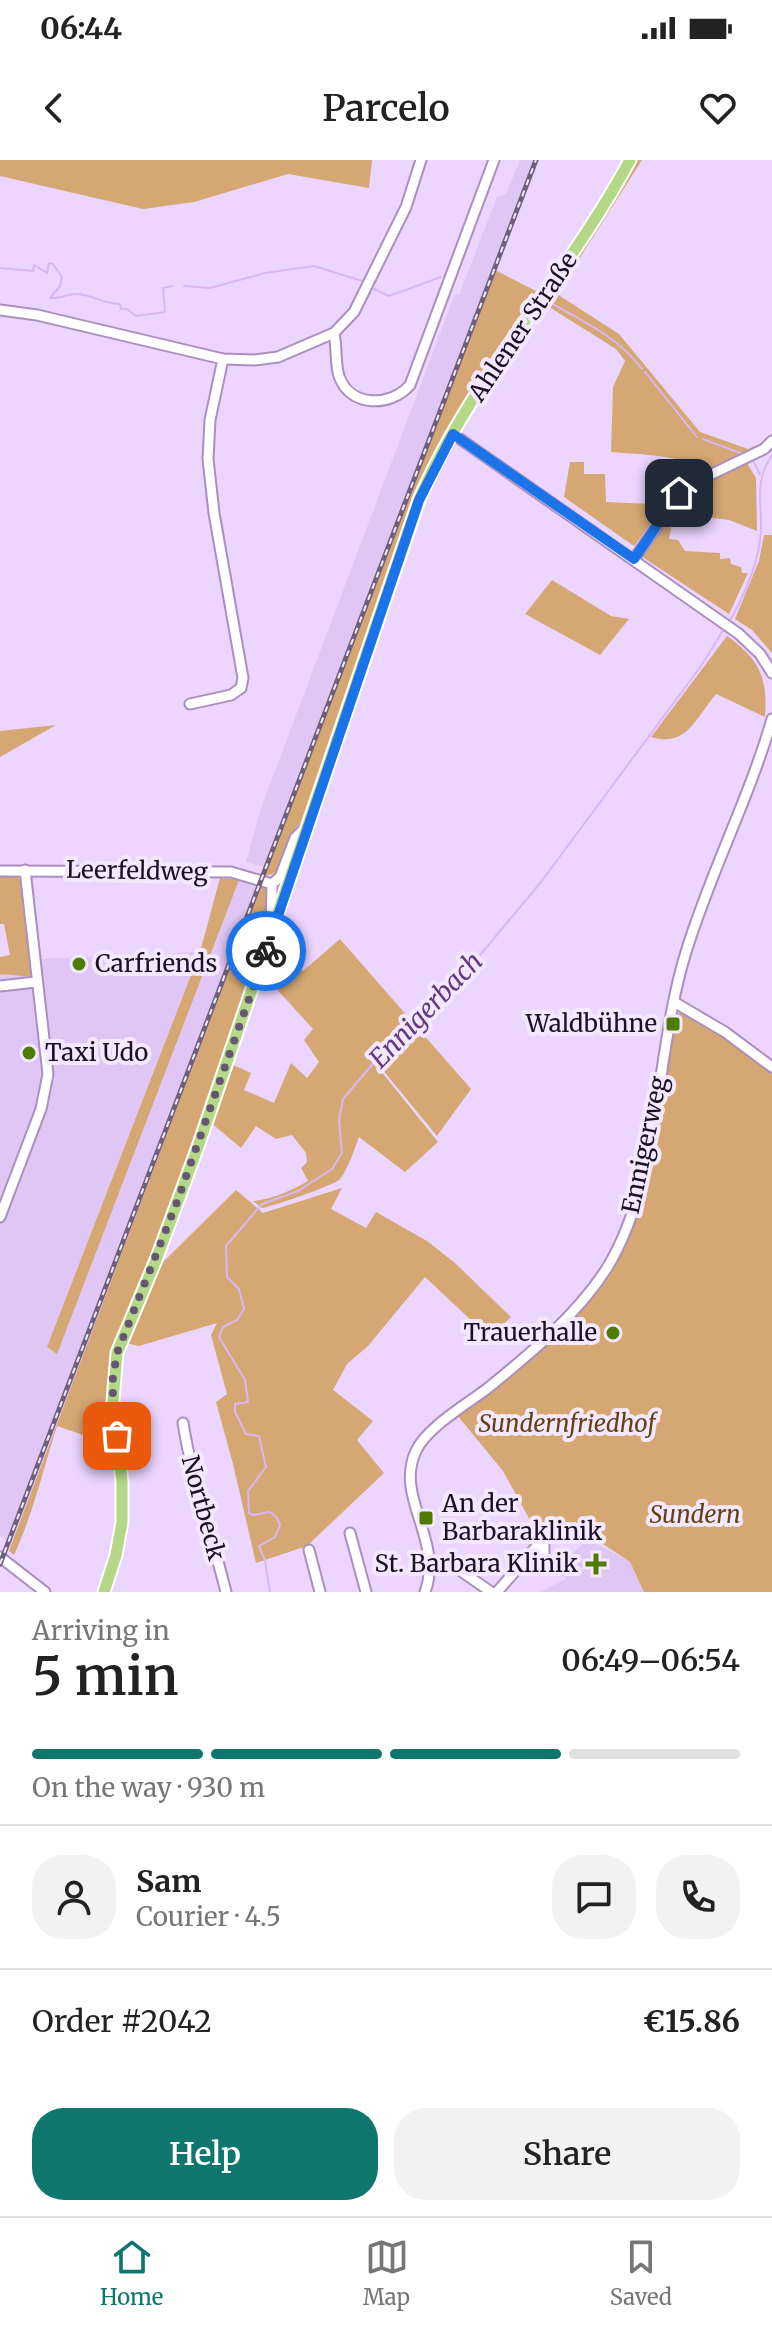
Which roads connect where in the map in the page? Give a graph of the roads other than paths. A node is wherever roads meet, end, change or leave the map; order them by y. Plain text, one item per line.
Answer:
1 (421, 160) edge
2 (494, 160) edge
3 (630, 160) edge
4 (0, 310) edge
5 (334, 333) junction
6 (223, 359) junction
7 (453, 434) junction
8 (772, 441) edge
9 (634, 559) junction
10 (772, 673) edge
11 (190, 704) dead end
12 (772, 719) edge
13 (310, 823) junction
14 (25, 870) junction
15 (0, 871) edge
16 (272, 884) junction
17 (271, 935) junction
18 (36, 982) junction
19 (0, 986) edge
20 (674, 1002) junction
21 (772, 1067) edge
22 (0, 1217) edge
23 (183, 1423) dead end
24 (350, 1533) dead end
25 (309, 1550) dead end
26 (0, 1557) edge
27 (431, 1564) junction
28 (518, 1568) dead end
29 (45, 1592) edge
30 (104, 1592) edge
31 (226, 1592) edge
32 (320, 1592) edge
33 (366, 1592) edge
34 (425, 1592) edge
35 (494, 1592) edge

1 - 5 street
2 - 5 street
3 - 7 main road, Ahlener Straße
4 - 6 street
5 - 6 street
6 - 11 street
7 - 9 street
7 - 13 main road, Ahlener Straße
8 - 9 street
9 - 10 street
12 - 20 street, Ennigerweg
13 - 16 street
13 - 17 main road, Ahlener Straße
14 - 15 street, Leerfeldweg
14 - 16 street, Leerfeldweg
14 - 18 street
16 - 17 street
17 - 30 main road, Ahlener Straße
18 - 19 street
18 - 22 street
20 - 21 street
20 - 27 street, Ennigerweg
23 - 31 street, Nortbeck
24 - 33 street
25 - 32 street
26 - 29 street
27 - 34 street, Ennigerweg
27 - 35 street
28 - 35 street

